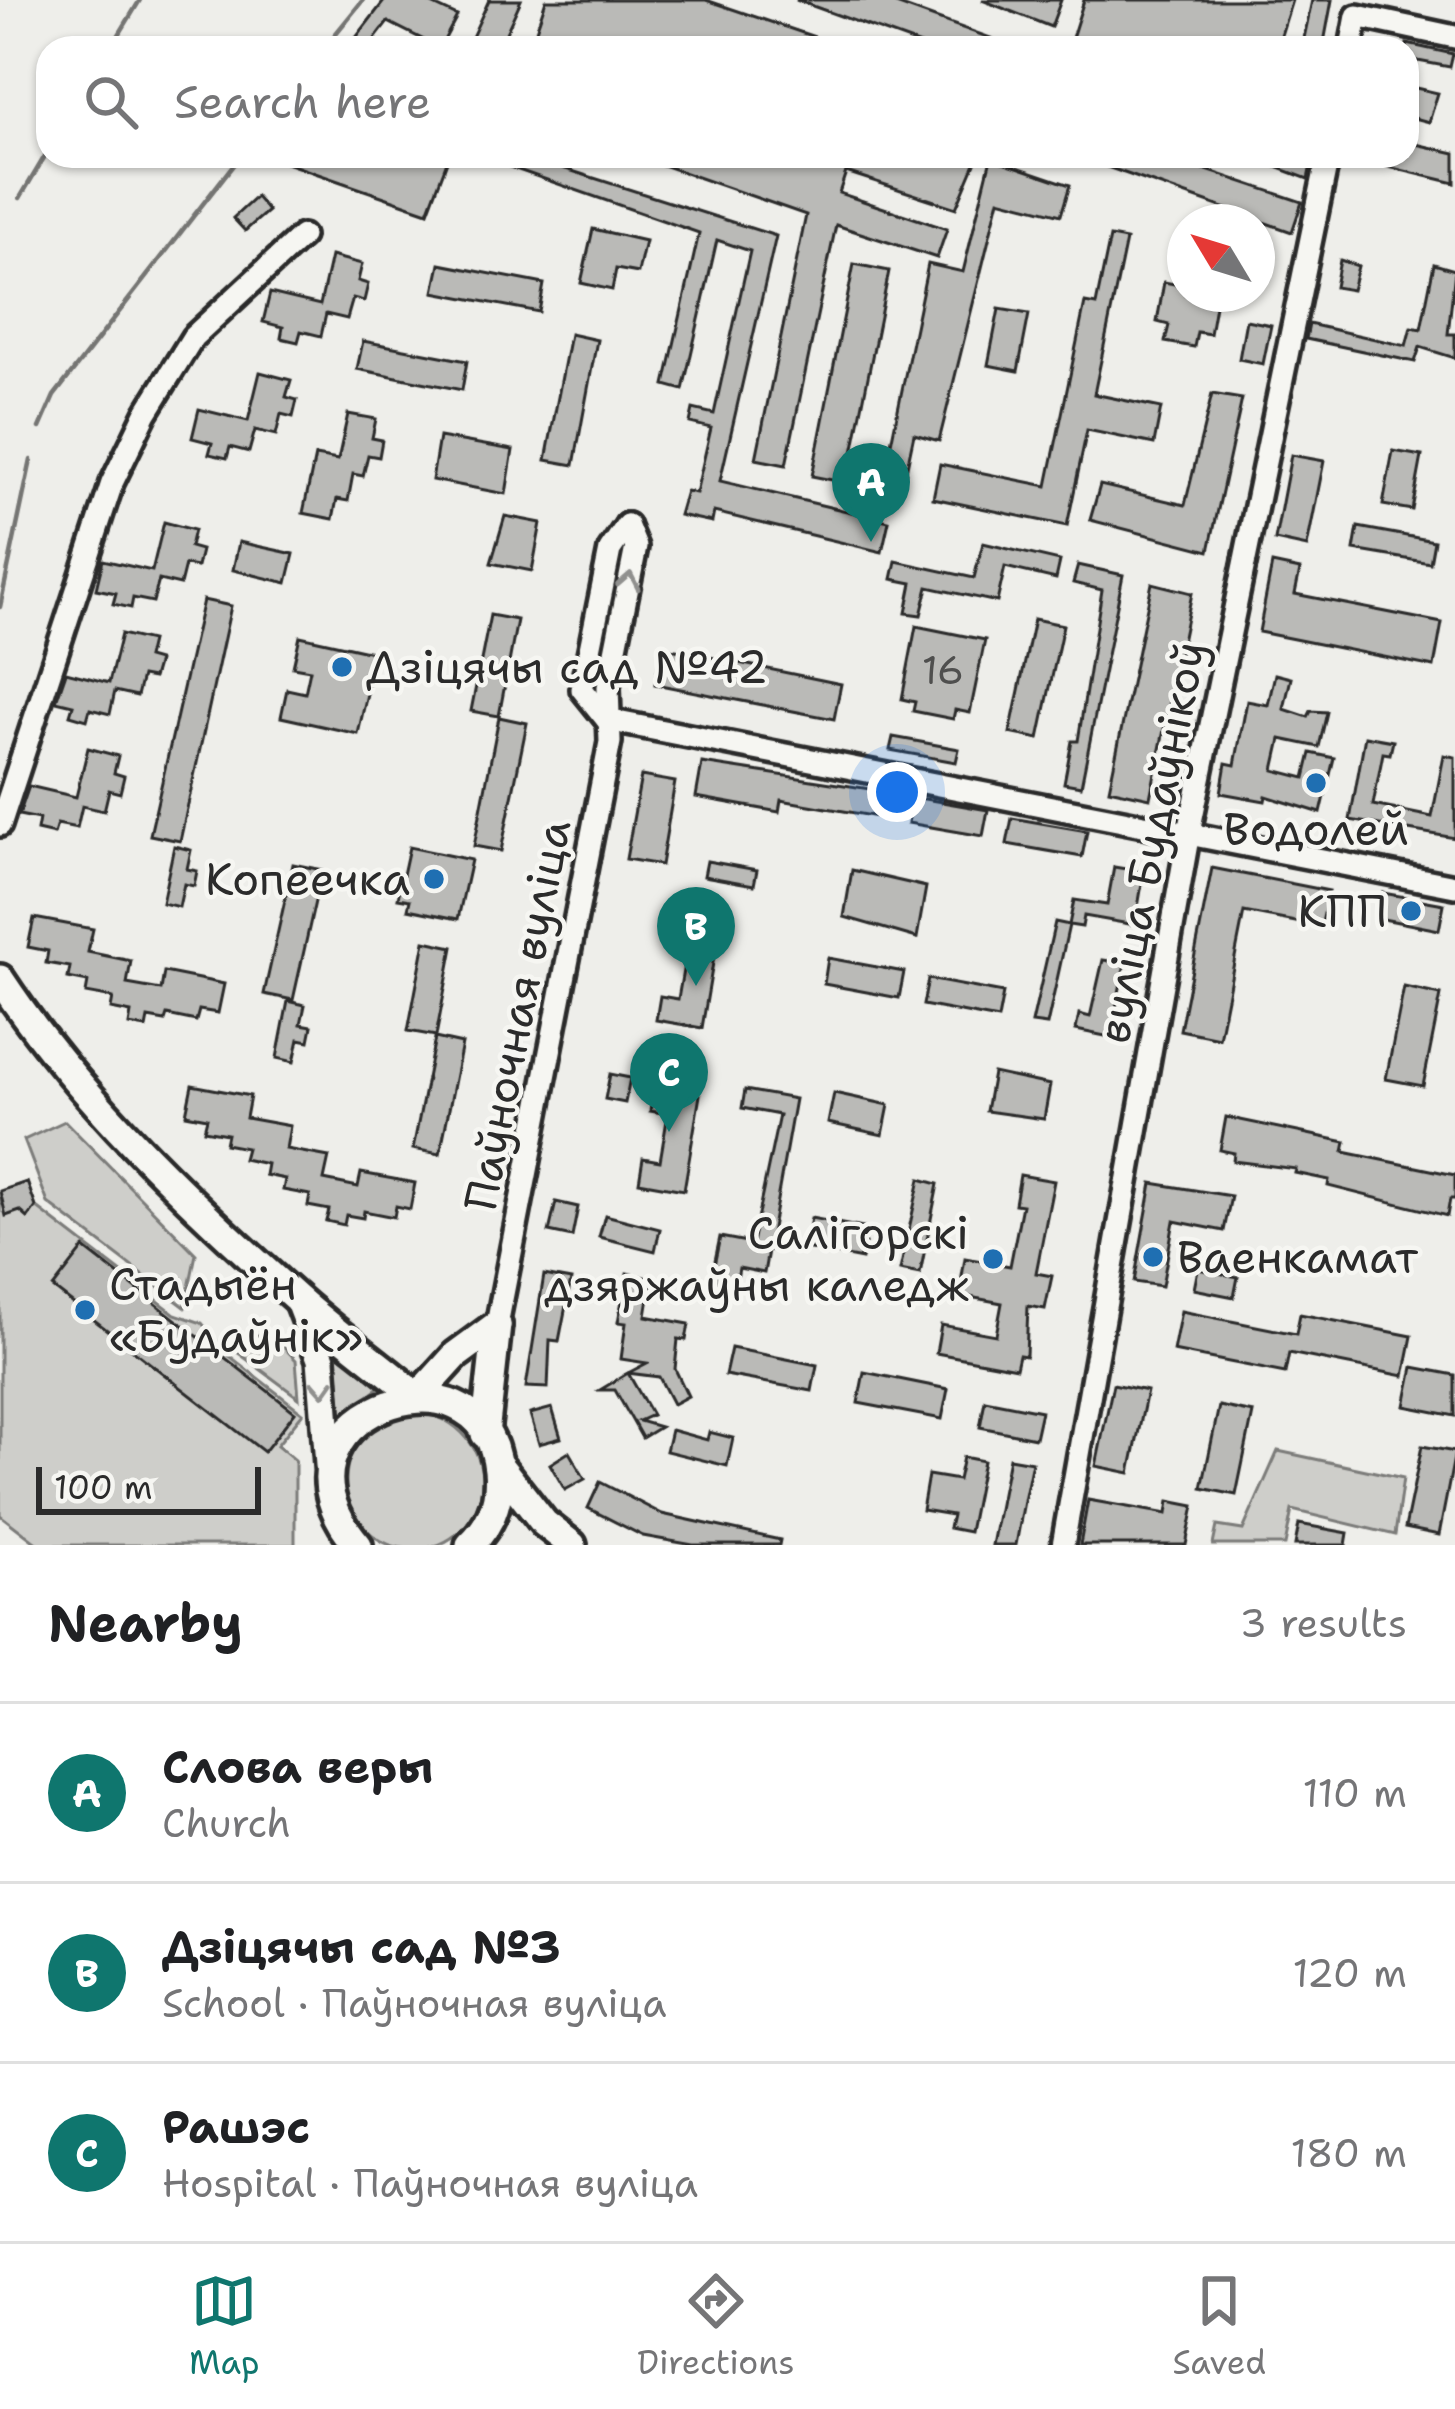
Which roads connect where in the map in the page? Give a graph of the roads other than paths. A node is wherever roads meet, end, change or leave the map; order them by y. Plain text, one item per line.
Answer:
1 (1354, 36) edge
2 (1455, 37) edge
3 (1326, 168) edge
4 (302, 236) dead end
5 (607, 720) junction
6 (0, 824) edge
7 (1189, 832) junction
8 (1455, 886) edge
9 (0, 980) edge
10 (298, 1300) junction
11 (497, 1325) junction
12 (366, 1352) junction
13 (456, 1355) junction
14 (418, 1397) junction
15 (485, 1434) junction
16 (498, 1463) junction
17 (332, 1494) junction
18 (332, 1545) edge
19 (358, 1545) edge
20 (470, 1545) edge
21 (572, 1545) edge
22 (1063, 1545) edge

1 - 2 street
3 - 7 street, вуліца Будаўнікоў
4 - 6 street
5 -> 5 street, Паўночная вуліца
5 - 7 street
5 - 11 street, Паўночная вуліца
7 - 8 street
7 - 22 street, вуліца Будаўнікоў
9 - 10 main road
10 - 12 main road
10 -> 17 main road
11 - 13 main road
11 - 15 main road
12 - 13 main road
12 - 14 main road
13 - 14 main road
14 - 15 main road
14 - 17 main road
15 - 16 main road
16 - 20 main road
16 - 21 main road
17 - 18 main road
17 - 19 main road

